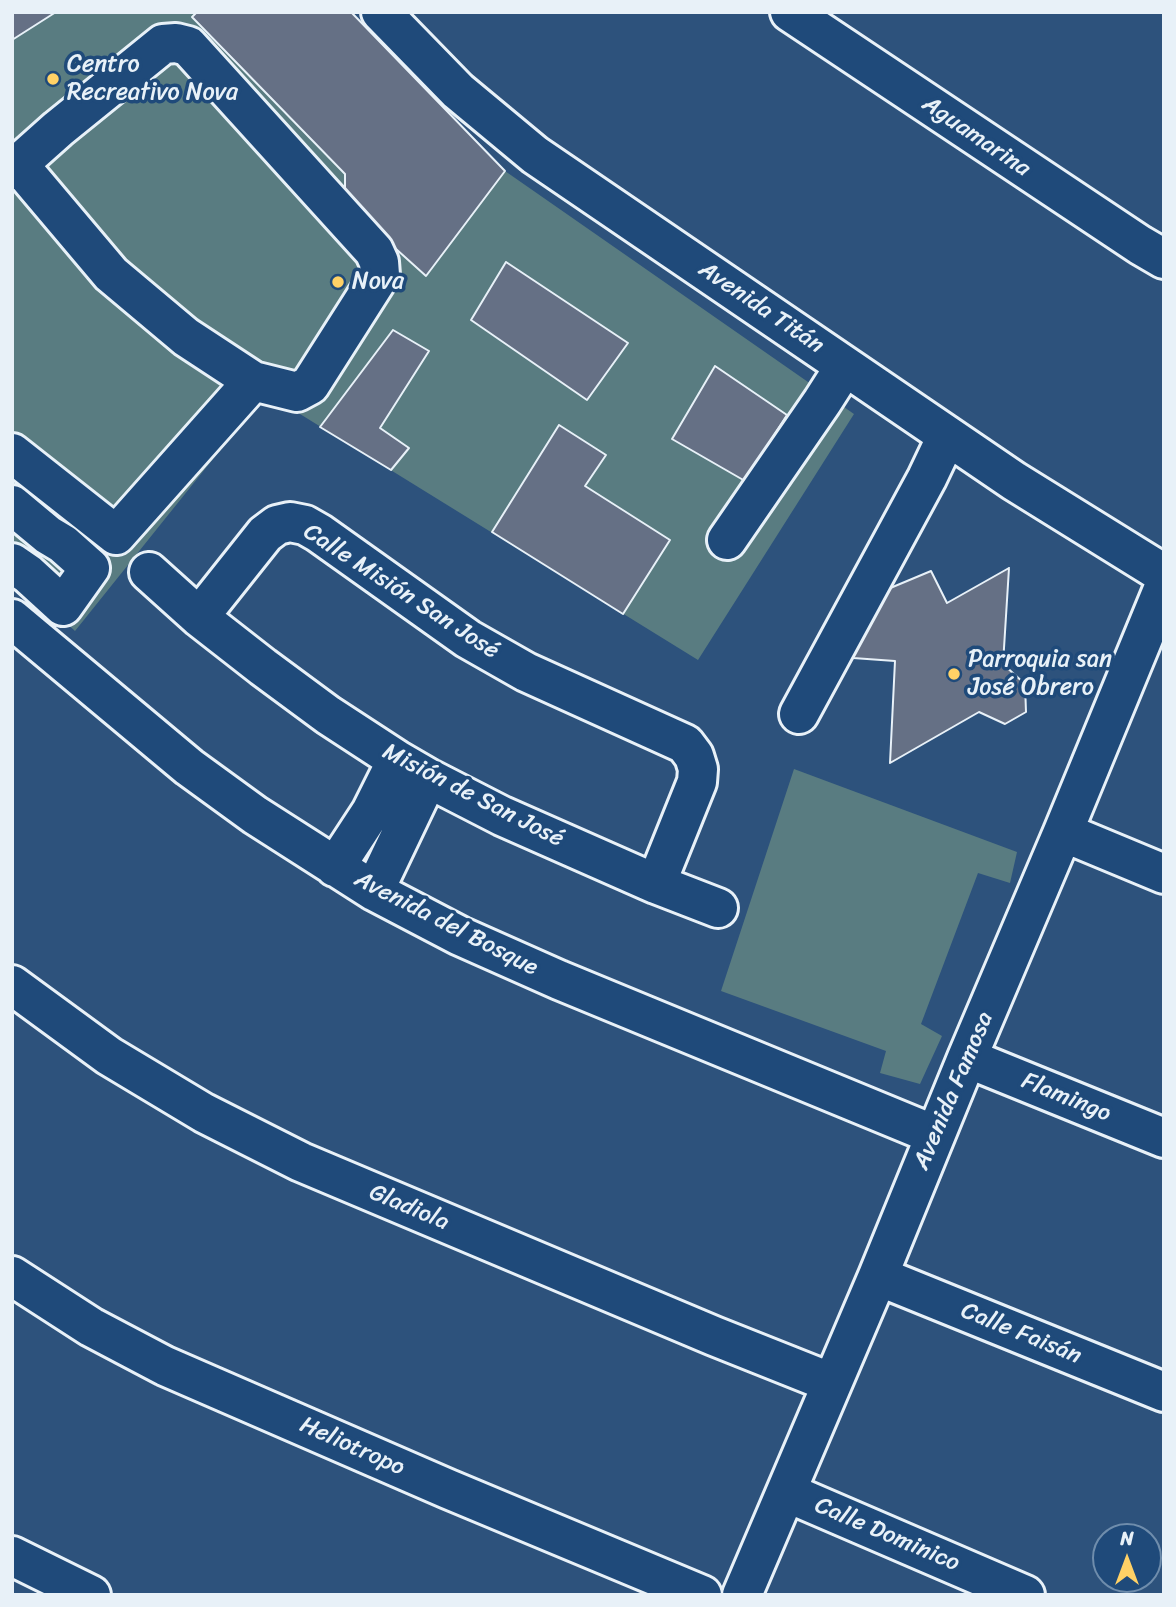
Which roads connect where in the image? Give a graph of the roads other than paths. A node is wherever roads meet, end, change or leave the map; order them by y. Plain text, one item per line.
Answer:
1 (381, 12) edge
2 (790, 12) edge
3 (15, 167) edge
4 (1164, 260) edge
5 (845, 366) junction
6 (253, 381) junction
7 (947, 436) junction
8 (12, 453) edge
9 (12, 505) edge
10 (116, 535) junction
11 (727, 540) dead end
12 (12, 563) edge
13 (90, 568) junction
14 (149, 572) dead end
15 (1164, 574) edge
16 (1164, 587) edge
17 (199, 617) junction
18 (12, 619) edge
19 (799, 714) dead end
20 (412, 769) junction
21 (1063, 832) junction
22 (335, 867) junction
23 (1164, 874) edge
24 (656, 884) junction
25 (374, 891) junction
26 (719, 908) dead end
27 (12, 985) edge
28 (967, 1058) junction
29 (935, 1135) junction
30 (1164, 1138) edge
31 (12, 1276) edge
32 (878, 1276) junction
33 (832, 1383) junction
34 (1164, 1392) edge
35 (786, 1492) junction
36 (12, 1556) edge
37 (91, 1595) edge
38 (702, 1595) edge
39 (742, 1595) edge
40 (1025, 1595) edge

1 - 5 street, Avenida Titán
2 - 4 street, Aguamarina
3 - 6 street
3 - 6 street
5 - 7 street, Avenida Titán
5 - 11 street
6 - 10 street
7 - 15 street, Avenida Titán
7 - 19 street
8 - 10 street
9 - 13 street
10 - 13 street
12 - 13 street
14 - 17 street, Misión de San José
16 - 21 street, Avenida Famosa
17 - 20 street, Misión de San José
17 - 24 street, Calle Misión San José
18 - 22 street, Avenida del Bosque
20 - 22 street
20 - 24 street, Misión de San José
20 - 25 street
21 - 23 street
21 - 28 street, Avenida Famosa
22 - 25 street, Avenida del Bosque
24 - 26 street, Misión de San José
25 - 29 street, Avenida del Bosque
27 - 33 street, Gladiola
28 - 29 street, Avenida Famosa
28 - 30 street, Flamingo
29 - 32 street, Avenida Famosa
31 - 38 street, Heliotropo
32 - 33 street, Avenida Famosa
32 - 34 street, Calle Faisán
33 - 35 street, Avenida Famosa
35 - 39 street, Avenida Famosa
35 - 40 street, Calle Dominico
36 - 37 street

